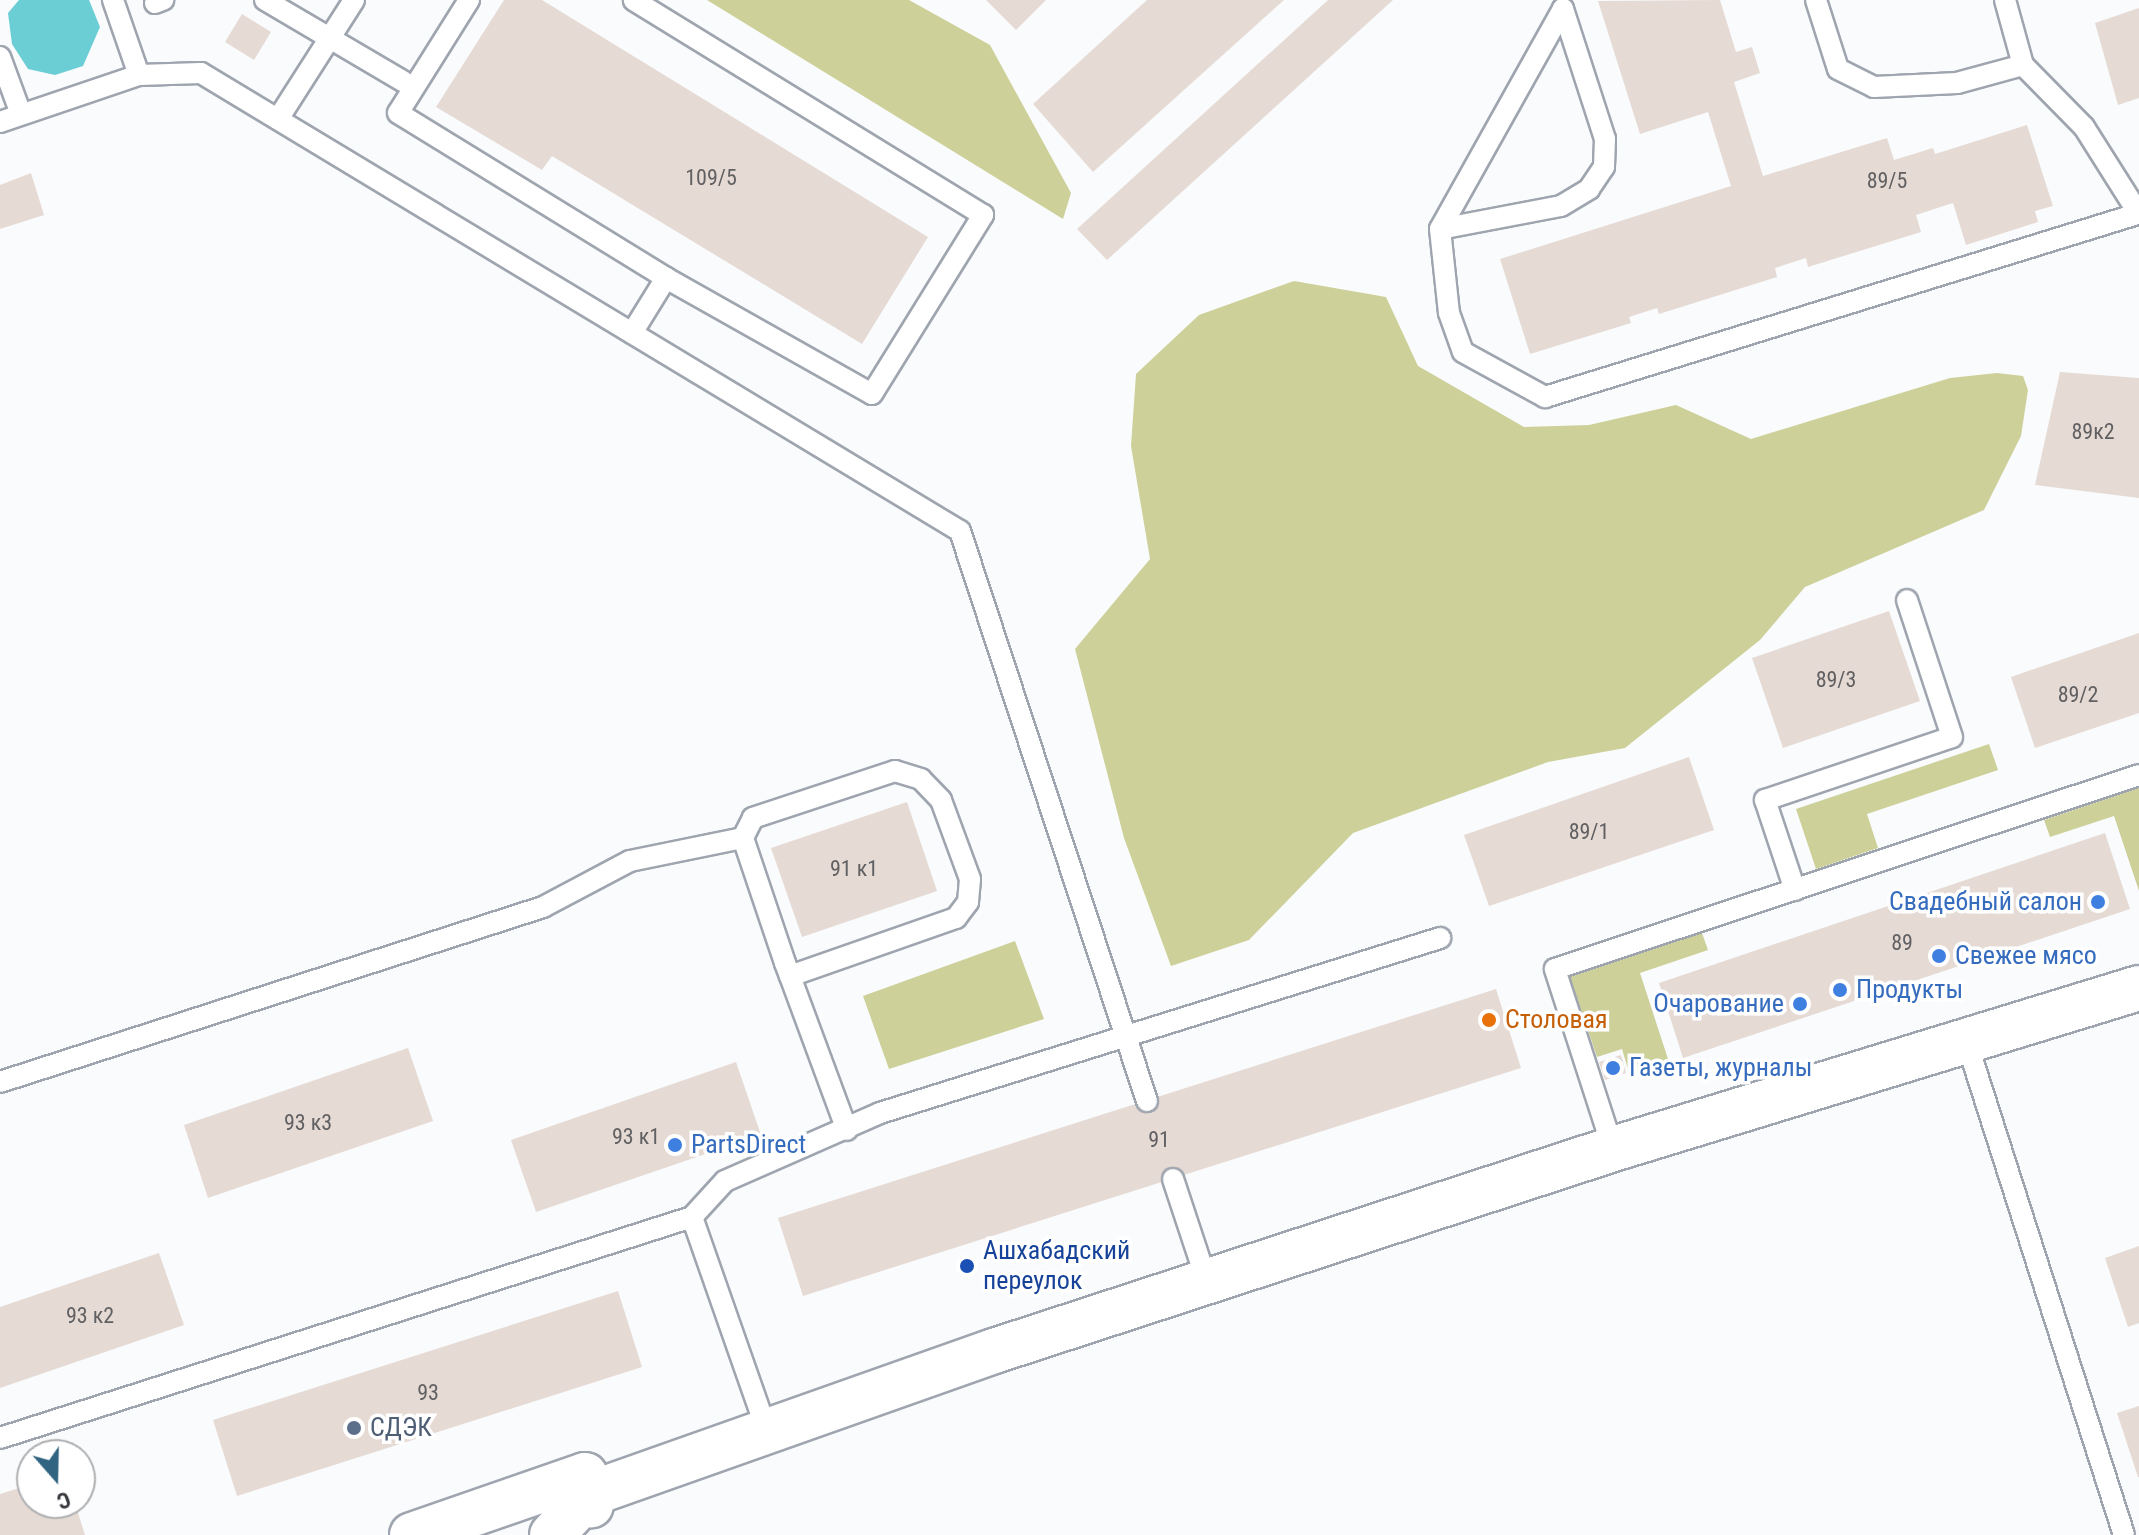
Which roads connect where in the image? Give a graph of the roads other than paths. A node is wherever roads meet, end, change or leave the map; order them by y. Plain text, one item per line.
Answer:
1 (113, 0) edge
2 (265, 0) edge
3 (354, 0) edge
4 (469, 0) edge
5 (634, 0) edge
6 (1816, 0) edge
7 (2005, 0) edge
8 (1565, 5) edge
9 (330, 38) junction
10 (0, 57) edge
11 (2023, 65) junction
12 (139, 75) junction
13 (404, 82) dead end
14 (21, 114) junction
15 (278, 119) junction
16 (0, 122) edge
17 (2137, 214) edge
18 (1440, 229) junction
19 (666, 278) junction
20 (632, 333) junction
21 (1907, 600) dead end
22 (2139, 775) edge
23 (743, 838) junction
24 (1795, 890) junction
25 (1440, 938) dead end
26 (790, 976) junction
27 (2139, 988) edge
28 (1126, 1036) junction
29 (1967, 1043) junction
30 (0, 1082) edge
31 (1147, 1101) dead end
32 (847, 1130) junction
33 (1613, 1149) junction
34 (1173, 1179) dead end
35 (692, 1217) junction
36 (1207, 1282) junction
37 (761, 1414) dead end
38 (0, 1438) edge
39 (589, 1501) edge
40 (412, 1535) edge
41 (552, 1535) edge
42 (2124, 1535) edge

1 - 12 lane
2 - 9 lane
3 - 9 lane
4 - 19 lane
5 - 19 lane
6 - 11 lane
7 - 11 lane
8 - 18 lane
8 - 18 lane
9 - 13 lane
9 - 15 lane
10 - 14 lane
11 - 17 lane
12 - 14 lane
12 - 15 lane
14 - 16 lane
15 - 20 lane
17 - 18 lane
19 - 20 lane
20 - 28 lane
21 - 24 lane
22 - 24 lane
23 - 26 lane
23 - 26 lane
23 - 30 lane
24 - 33 lane
25 - 28 lane
26 - 32 lane
27 - 29 main road
28 - 31 lane
28 - 32 lane
29 - 33 main road
29 - 42 lane
32 - 35 lane
33 - 36 main road
34 - 36 lane
35 - 37 lane
35 - 38 lane
36 - 39 main road
39 - 40 main road
39 - 41 main road

